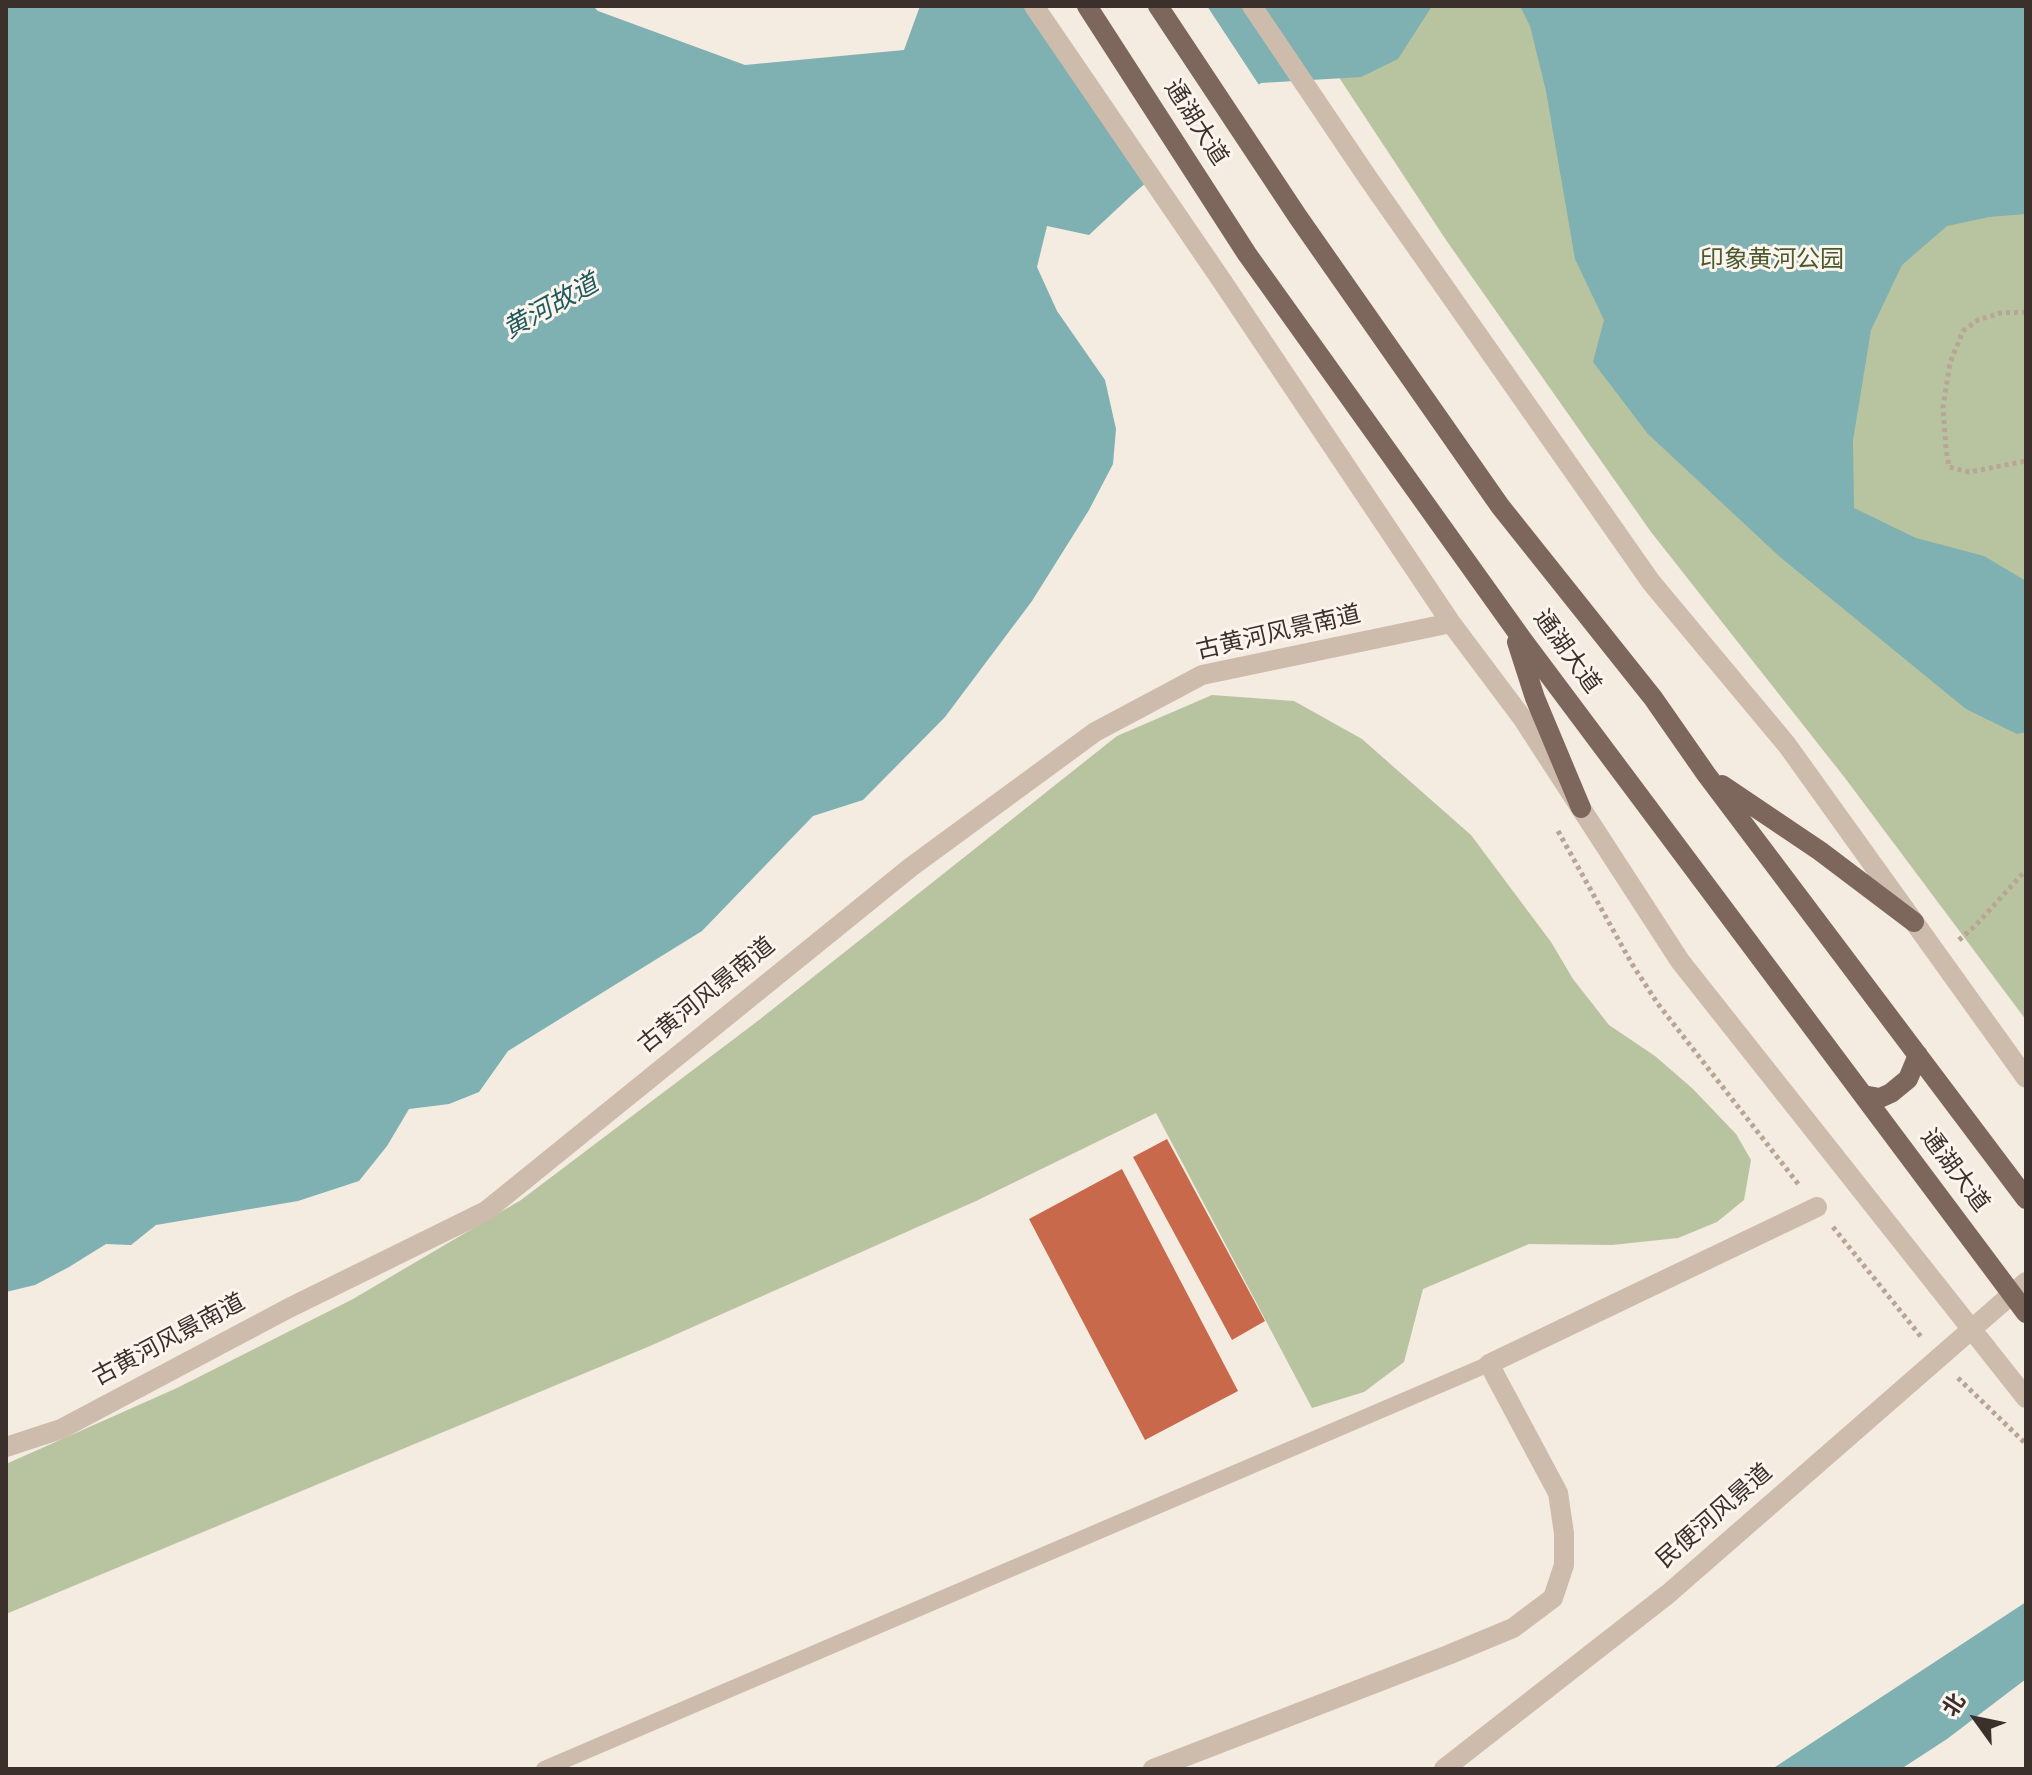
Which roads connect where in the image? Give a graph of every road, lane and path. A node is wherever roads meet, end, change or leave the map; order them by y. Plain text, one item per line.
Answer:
1 (1034, 6) edge
2 (1087, 6) edge
3 (1158, 6) edge
4 (1252, 6) edge
5 (2026, 312) edge
6 (2026, 461) edge
7 (1451, 623) junction
8 (1511, 623) junction
9 (1706, 774) junction
10 (1581, 808) junction
11 (2026, 870) edge
12 (1914, 922) junction
13 (1955, 944) dead end
14 (1918, 1055) junction
15 (2026, 1078) edge
16 (1863, 1095) junction
17 (2026, 1199) edge
18 (1817, 1207) dead end
19 (2019, 1288) edge
20 (2026, 1313) edge
21 (1972, 1329) junction
22 (1489, 1364) junction
23 (2026, 1398) edge
24 (6, 1447) edge
25 (544, 1769) edge
26 (1153, 1769) edge
27 (1444, 1769) edge

1 - 7 street
2 - 8 main road, 通湖大道
3 - 9 main road, 通湖大道
4 - 12 street
5 - 6 path
7 - 10 street
7 - 24 street, 古黄河风景南道
8 - 10 main road
8 - 16 main road, 通湖大道
9 - 12 main road
9 - 14 main road, 通湖大道
10 - 21 street
11 - 13 path
12 - 15 street
14 - 16 main road
14 - 17 main road, 通湖大道
16 - 19 main road, 通湖大道
18 - 22 street
19 - 20 main road, 通湖大道
19 - 21 street, 民便河风景道
21 - 23 street
21 - 27 street, 民便河风景道
22 - 25 lane
22 - 26 street

